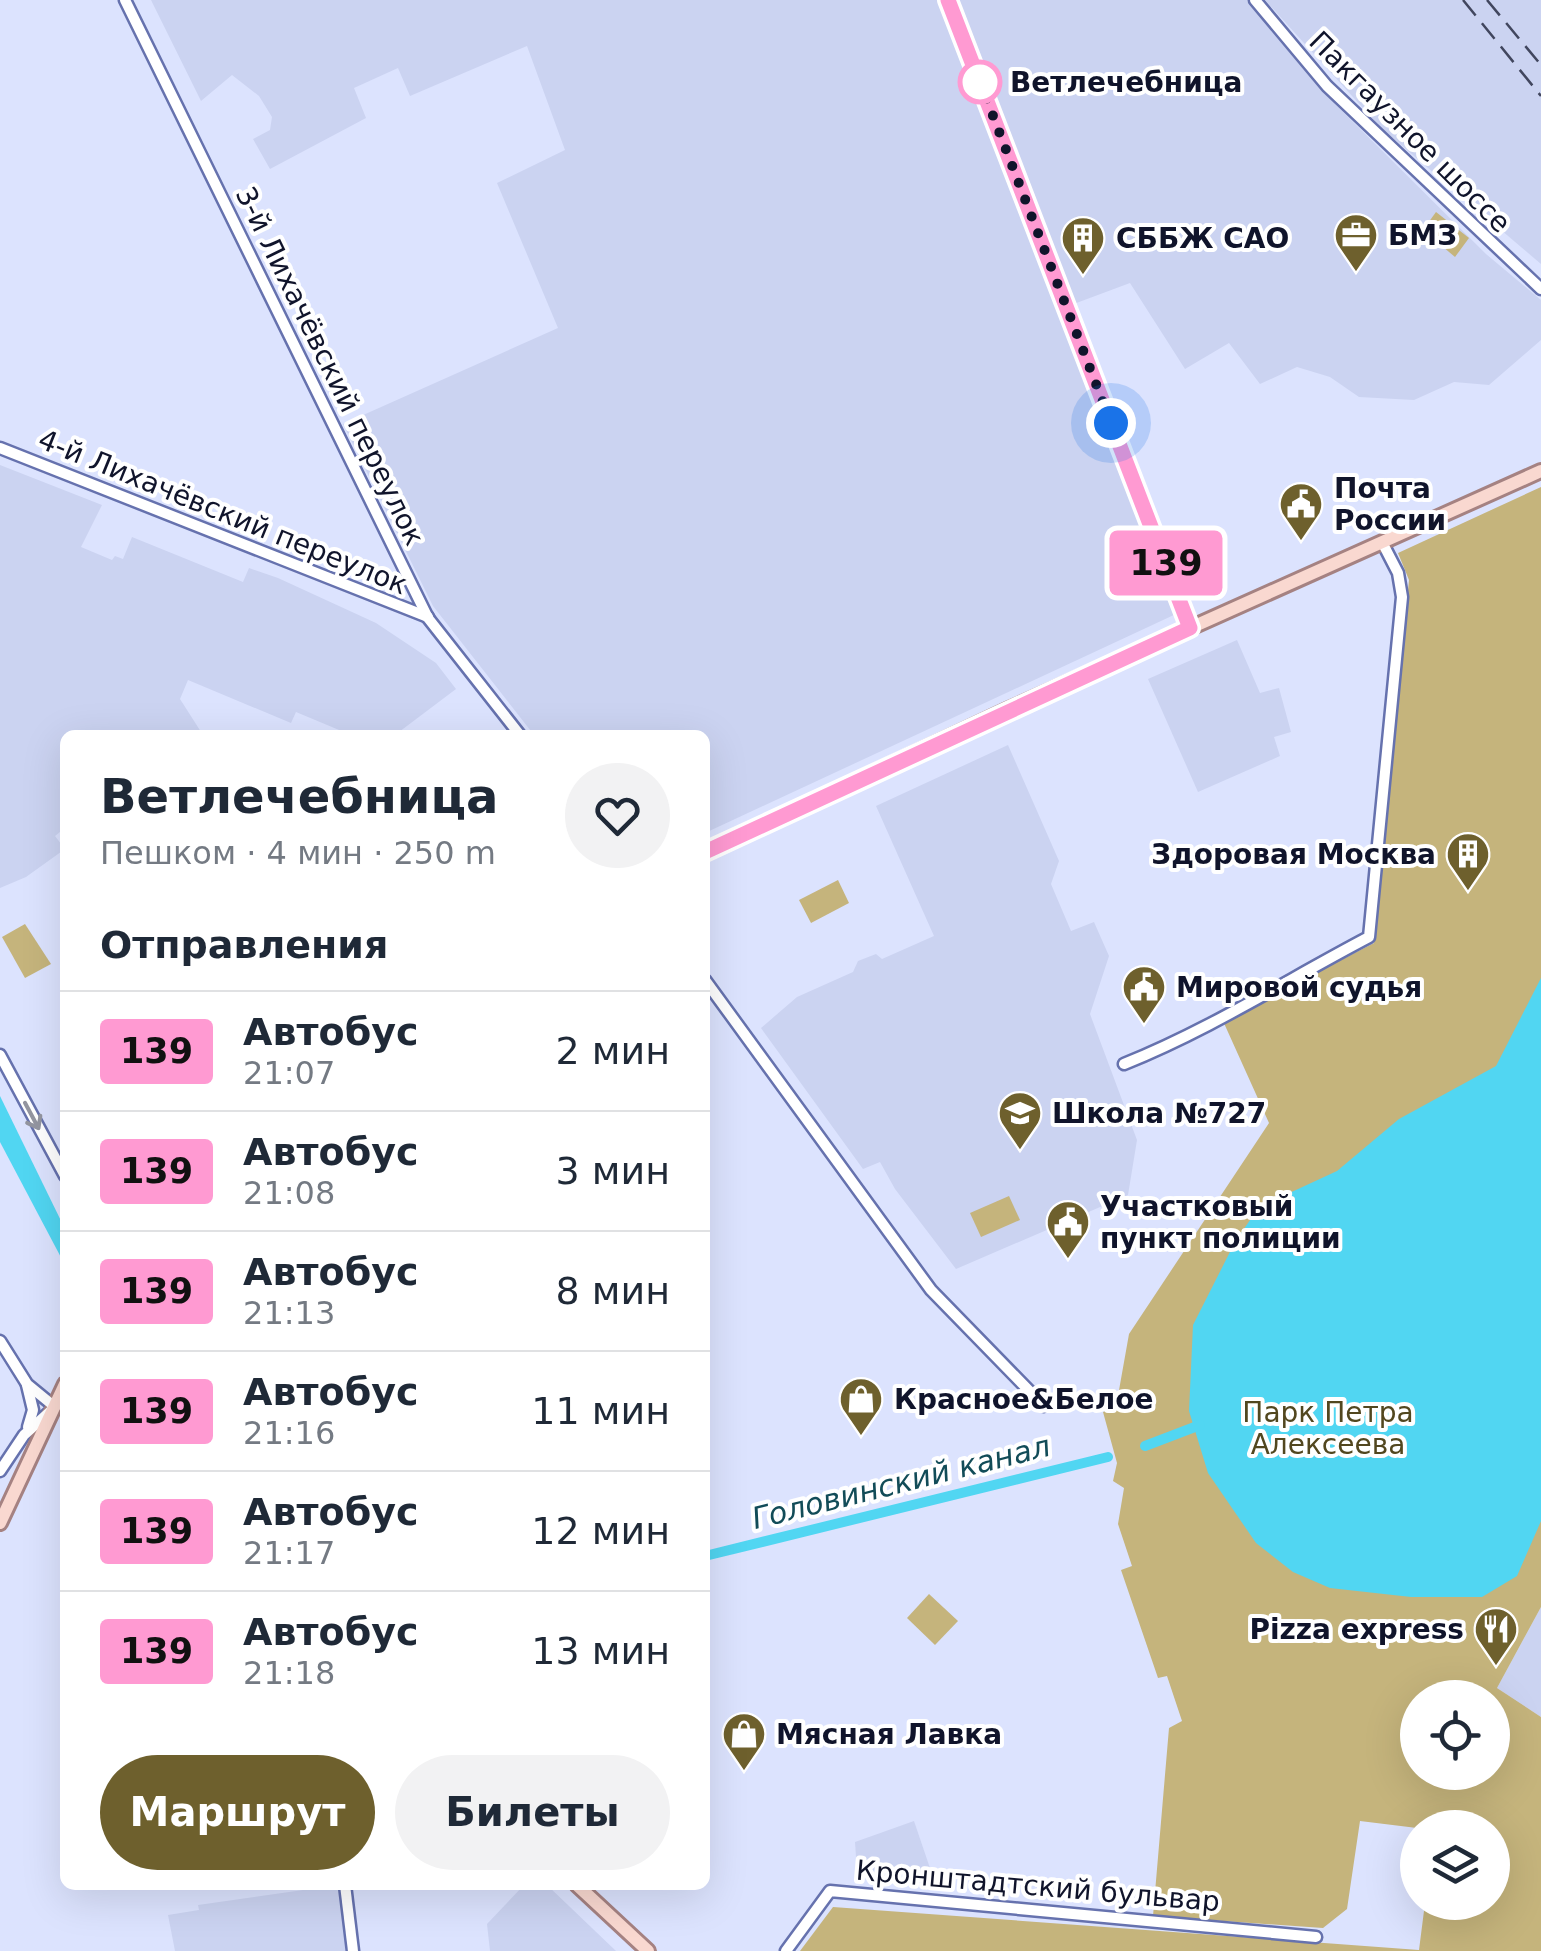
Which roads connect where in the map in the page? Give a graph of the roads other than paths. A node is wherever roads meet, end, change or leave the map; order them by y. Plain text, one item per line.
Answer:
1 (124, 0) edge
2 (948, 0) edge
3 (1255, 0) edge
4 (1541, 289) edge
5 (0, 448) edge
6 (1541, 471) edge
7 (1382, 542) junction
8 (428, 618) junction
9 (1190, 628) junction
10 (516, 730) edge
11 (710, 850) edge
12 (710, 987) edge
13 (0, 1054) edge
14 (1124, 1064) dead end
15 (60, 1167) edge
16 (0, 1341) edge
17 (27, 1384) junction
18 (1044, 1406) dead end
19 (60, 1410) edge
20 (24, 1435) junction
21 (0, 1471) edge
22 (0, 1523) edge
23 (346, 1890) edge
24 (582, 1890) edge
25 (1316, 1937) dead end
26 (353, 1951) edge
27 (648, 1951) edge
28 (786, 1951) edge

1 - 8 street, 3-й Лихачёвский переулок
2 - 9 street
3 - 4 street, Пакгаузное шоссе
5 - 8 street, 4-й Лихачёвский переулок
6 - 7 main road
7 - 9 main road
7 - 14 street
8 - 10 street, 3-й Лихачёвский переулок
9 - 11 main road
12 - 18 street
13 -> 15 street
16 - 17 street
17 - 19 street
17 - 20 street
19 - 20 street
19 - 22 main road
20 - 21 street
23 - 26 street
24 - 27 main road
25 - 28 street, Кронштадтский бульвар

